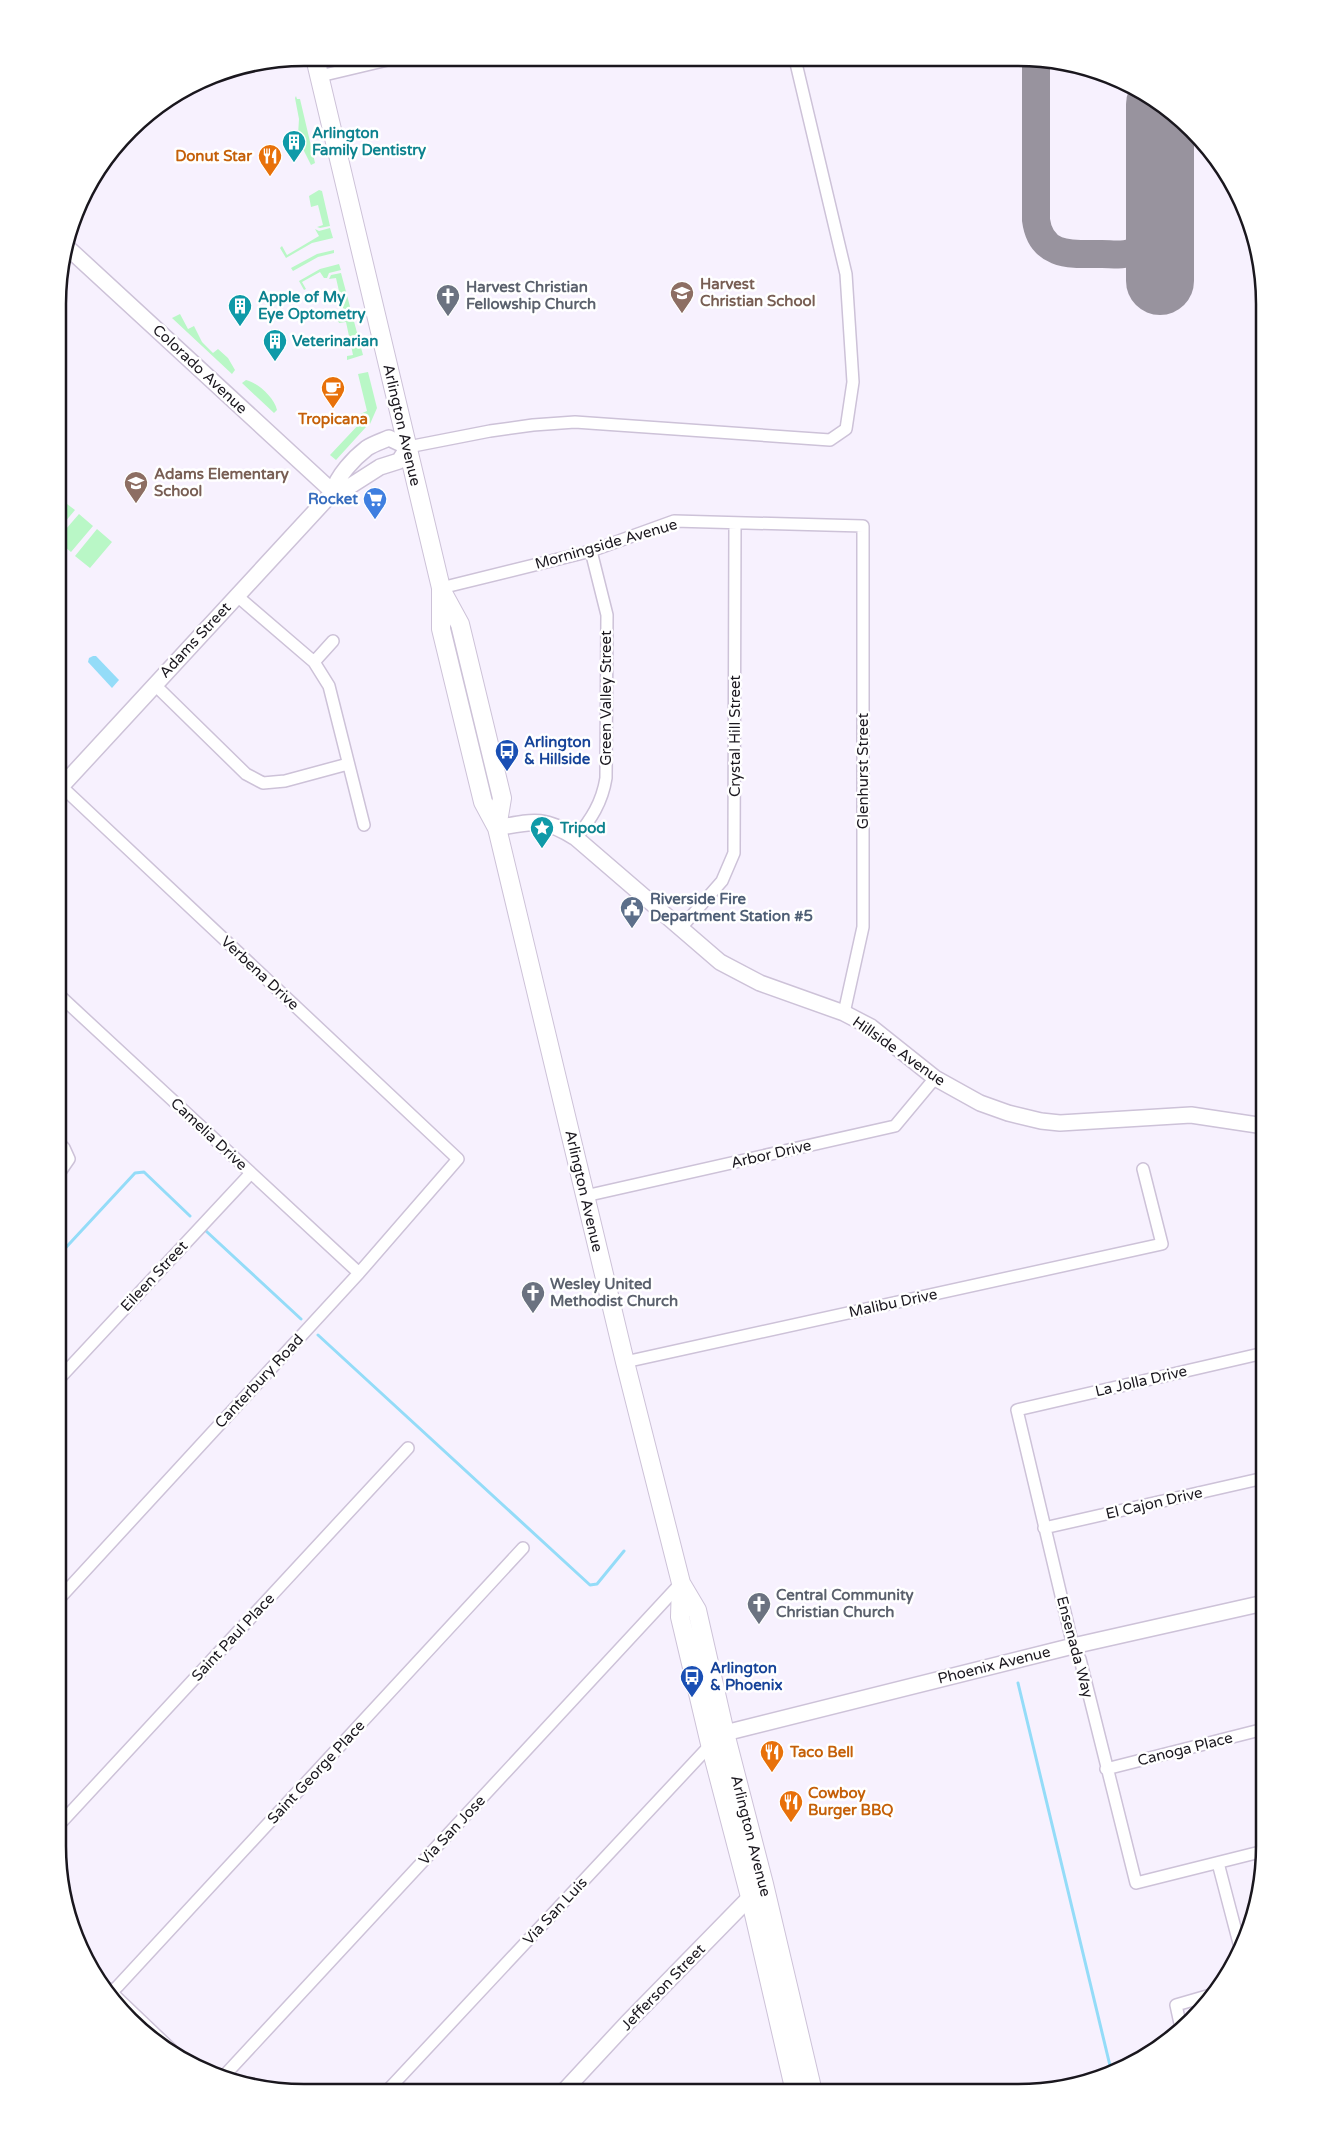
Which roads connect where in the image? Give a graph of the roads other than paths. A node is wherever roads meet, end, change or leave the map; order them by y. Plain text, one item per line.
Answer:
1 (317, 66) edge
2 (362, 66) edge
3 (797, 66) edge
4 (320, 76) junction
5 (72, 252) edge
6 (408, 447) junction
7 (333, 492) junction
8 (735, 523) junction
9 (863, 526) joint
10 (591, 551) junction
11 (441, 588) junction
12 (236, 595) junction
13 (333, 641) dead end
14 (314, 662) junction
15 (154, 684) junction
16 (348, 764) junction
17 (66, 780) edge
18 (66, 793) edge
19 (364, 825) dead end
20 (498, 828) junction
21 (576, 838) junction
22 (680, 929) junction
23 (66, 1001) edge
24 (844, 1013) junction
25 (935, 1078) junction
26 (1256, 1125) edge
27 (66, 1152) edge
28 (458, 1159) joint
29 (66, 1166) edge
30 (1143, 1169) dead end
31 (251, 1173) junction
32 (585, 1196) junction
33 (359, 1273) junction
34 (1256, 1355) edge
35 (625, 1362) junction
36 (66, 1371) edge
37 (1017, 1410) joint
38 (408, 1448) dead end
39 (1256, 1480) edge
40 (1044, 1528) junction
41 (523, 1548) dead end
42 (681, 1583) junction
43 (66, 1591) edge
44 (1256, 1605) edge
45 (1073, 1646) junction
46 (1256, 1731) edge
47 (725, 1733) junction
48 (710, 1744) junction
49 (1106, 1769) junction
50 (66, 1817) edge
51 (1256, 1853) edge
52 (1218, 1863) junction
53 (764, 1884) junction
54 (750, 1897) junction
55 (731, 1917) junction
56 (758, 1931) junction
57 (1238, 1938) edge
58 (113, 1989) edge
59 (1201, 1998) edge
60 (1179, 2021) edge
61 (228, 2071) edge
62 (394, 2084) edge
63 (570, 2084) edge
64 (794, 2084) edge
65 (811, 2084) edge

1 - 4 main road, Arlington Avenue
2 - 4 street
3 - 6 street
4 - 6 main road, Arlington Avenue
5 - 7 street, Colorado Avenue
6 - 7 street, Adams Street
6 - 7 street, Adams Street
6 - 11 main road, Arlington Avenue
7 - 12 street, Adams Street
8 - 9 street, Morningside Avenue
8 - 10 street, Morningside Avenue
8 - 22 street, Crystal Hill Street
9 - 24 street, Glenhurst Street
10 - 11 street, Morningside Avenue
10 - 21 street, Green Valley Street
11 - 20 main road, Arlington Avenue
12 - 14 street
12 - 15 street, Adams Street
13 - 14 street
14 - 16 street
15 - 16 street
15 - 17 street, Adams Street
16 - 19 street
18 - 28 street, Verbena Drive
20 - 21 street, Hillside Avenue
20 - 32 main road, Arlington Avenue
21 - 22 street, Hillside Avenue
22 - 24 street, Hillside Avenue
23 - 31 street, Camelia Drive
24 - 25 street, Hillside Avenue
25 - 26 street, Hillside Avenue
25 - 32 street, Arbor Drive
27 - 29 street
28 - 33 street, Canterbury Road
30 - 35 street, Malibu Drive
31 - 33 street, Camelia Drive
31 - 36 street, Eileen Street
32 - 35 main road, Arlington Avenue
33 - 43 street, Canterbury Road
34 - 37 street, La Jolla Drive
35 - 42 main road, Arlington Avenue
37 - 40 street, Ensenada Way
38 - 50 street, Saint Paul Place
39 - 40 street, El Cajon Drive
40 - 45 street, Ensenada Way
41 - 58 street, Saint George Place
42 - 47 main road, Arlington Avenue
42 - 48 main road, Arlington Avenue
42 - 61 street, Via San Jose
44 - 45 street, Phoenix Avenue
45 - 47 street, Phoenix Avenue
45 - 49 street, Ensenada Way
46 - 49 street, Canoga Place
47 - 48 street, Via San Luis
47 - 53 main road, Arlington Avenue
48 - 54 main road, Arlington Avenue
48 - 62 street, Via San Luis
49 - 52 street, Ensenada Way
51 - 52 street
52 - 57 street
53 - 54 street, Jefferson Street
53 - 65 main road, Arlington Avenue
54 - 55 street, Jefferson Street
54 - 56 main road, Arlington Avenue
55 - 56 street
55 - 63 street, Jefferson Street
56 - 64 main road, Arlington Avenue
59 - 60 street

